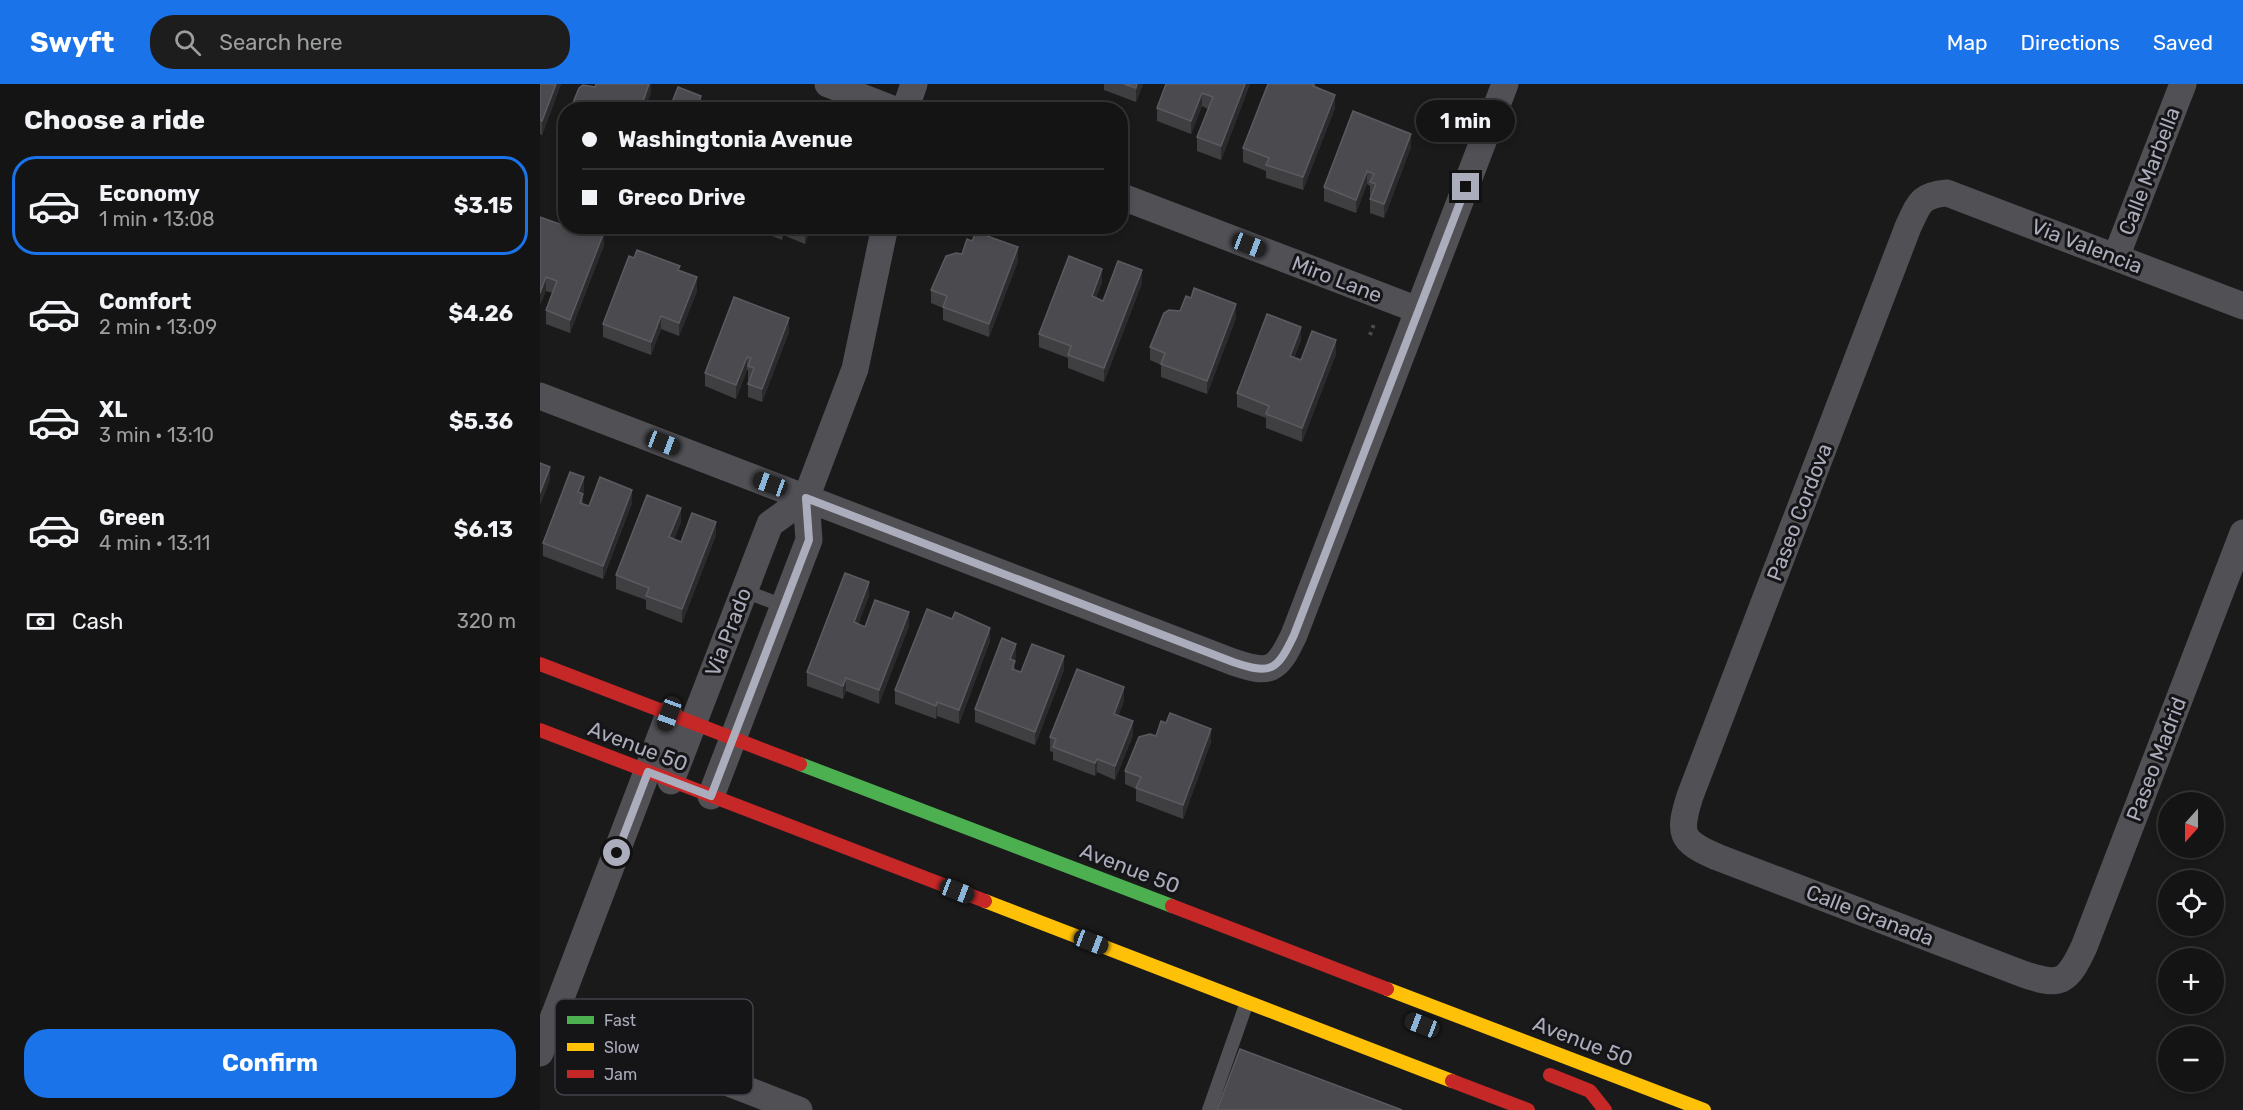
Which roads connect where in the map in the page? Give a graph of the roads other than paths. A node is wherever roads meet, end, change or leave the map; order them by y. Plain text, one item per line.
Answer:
1 (828, 84) edge
2 (914, 84) edge
3 (1505, 84) edge
4 (2183, 84) edge
5 (874, 102) edge
6 (908, 102) edge
7 (1930, 195) joint
8 (1128, 199) edge
9 (883, 234) edge
10 (2116, 258) junction
11 (2243, 306) edge
12 (1418, 310) junction
13 (540, 396) edge
14 (806, 498) junction
15 (2243, 533) edge
16 (744, 591) junction
17 (784, 606) junction
18 (540, 664) edge
19 (681, 719) junction
20 (540, 730) edge
21 (733, 739) junction
22 (659, 777) junction
23 (711, 796) junction
24 (1684, 835) joint
25 (1266, 942) junction
26 (1300, 970) dead end
27 (2062, 980) joint
28 (562, 999) edge
29 (1247, 1002) junction
30 (554, 1017) edge
31 (540, 1053) edge
32 (1535, 1069) dead end
33 (753, 1093) edge
34 (799, 1110) edge
35 (1209, 1110) edge
36 (1528, 1110) edge
37 (1605, 1110) edge
38 (1704, 1110) edge

1 - 5 street
2 - 6 street
3 - 12 street
4 - 10 street, Calle Marbella
7 - 10 street, Via Valencia
7 - 24 street, Paseo Cordova
8 - 12 street, Miro Lane
9 - 14 street, Via Prado
10 - 11 street, Via Valencia
12 - 14 street
13 - 14 street
14 - 16 street, Via Prado
14 - 17 street, Via Prado
15 - 27 street, Paseo Madrid
16 - 17 lane
16 - 19 street, Via Prado
17 - 21 street, Via Prado
18 - 19 main road, Avenue 50
19 - 21 main road, Avenue 50
19 - 22 street, Via Prado
20 - 22 main road, Avenue 50
21 - 23 street, Via Prado
21 - 25 main road, Avenue 50
22 - 23 main road, Avenue 50
22 - 28 street, Via Prado
23 - 29 main road, Avenue 50
24 - 27 street, Calle Granada
25 - 26 main road
25 - 38 main road, Avenue 50
29 - 35 lane
29 - 36 main road, Avenue 50
30 - 31 street, Via Prado
32 - 37 main road
33 - 34 street

